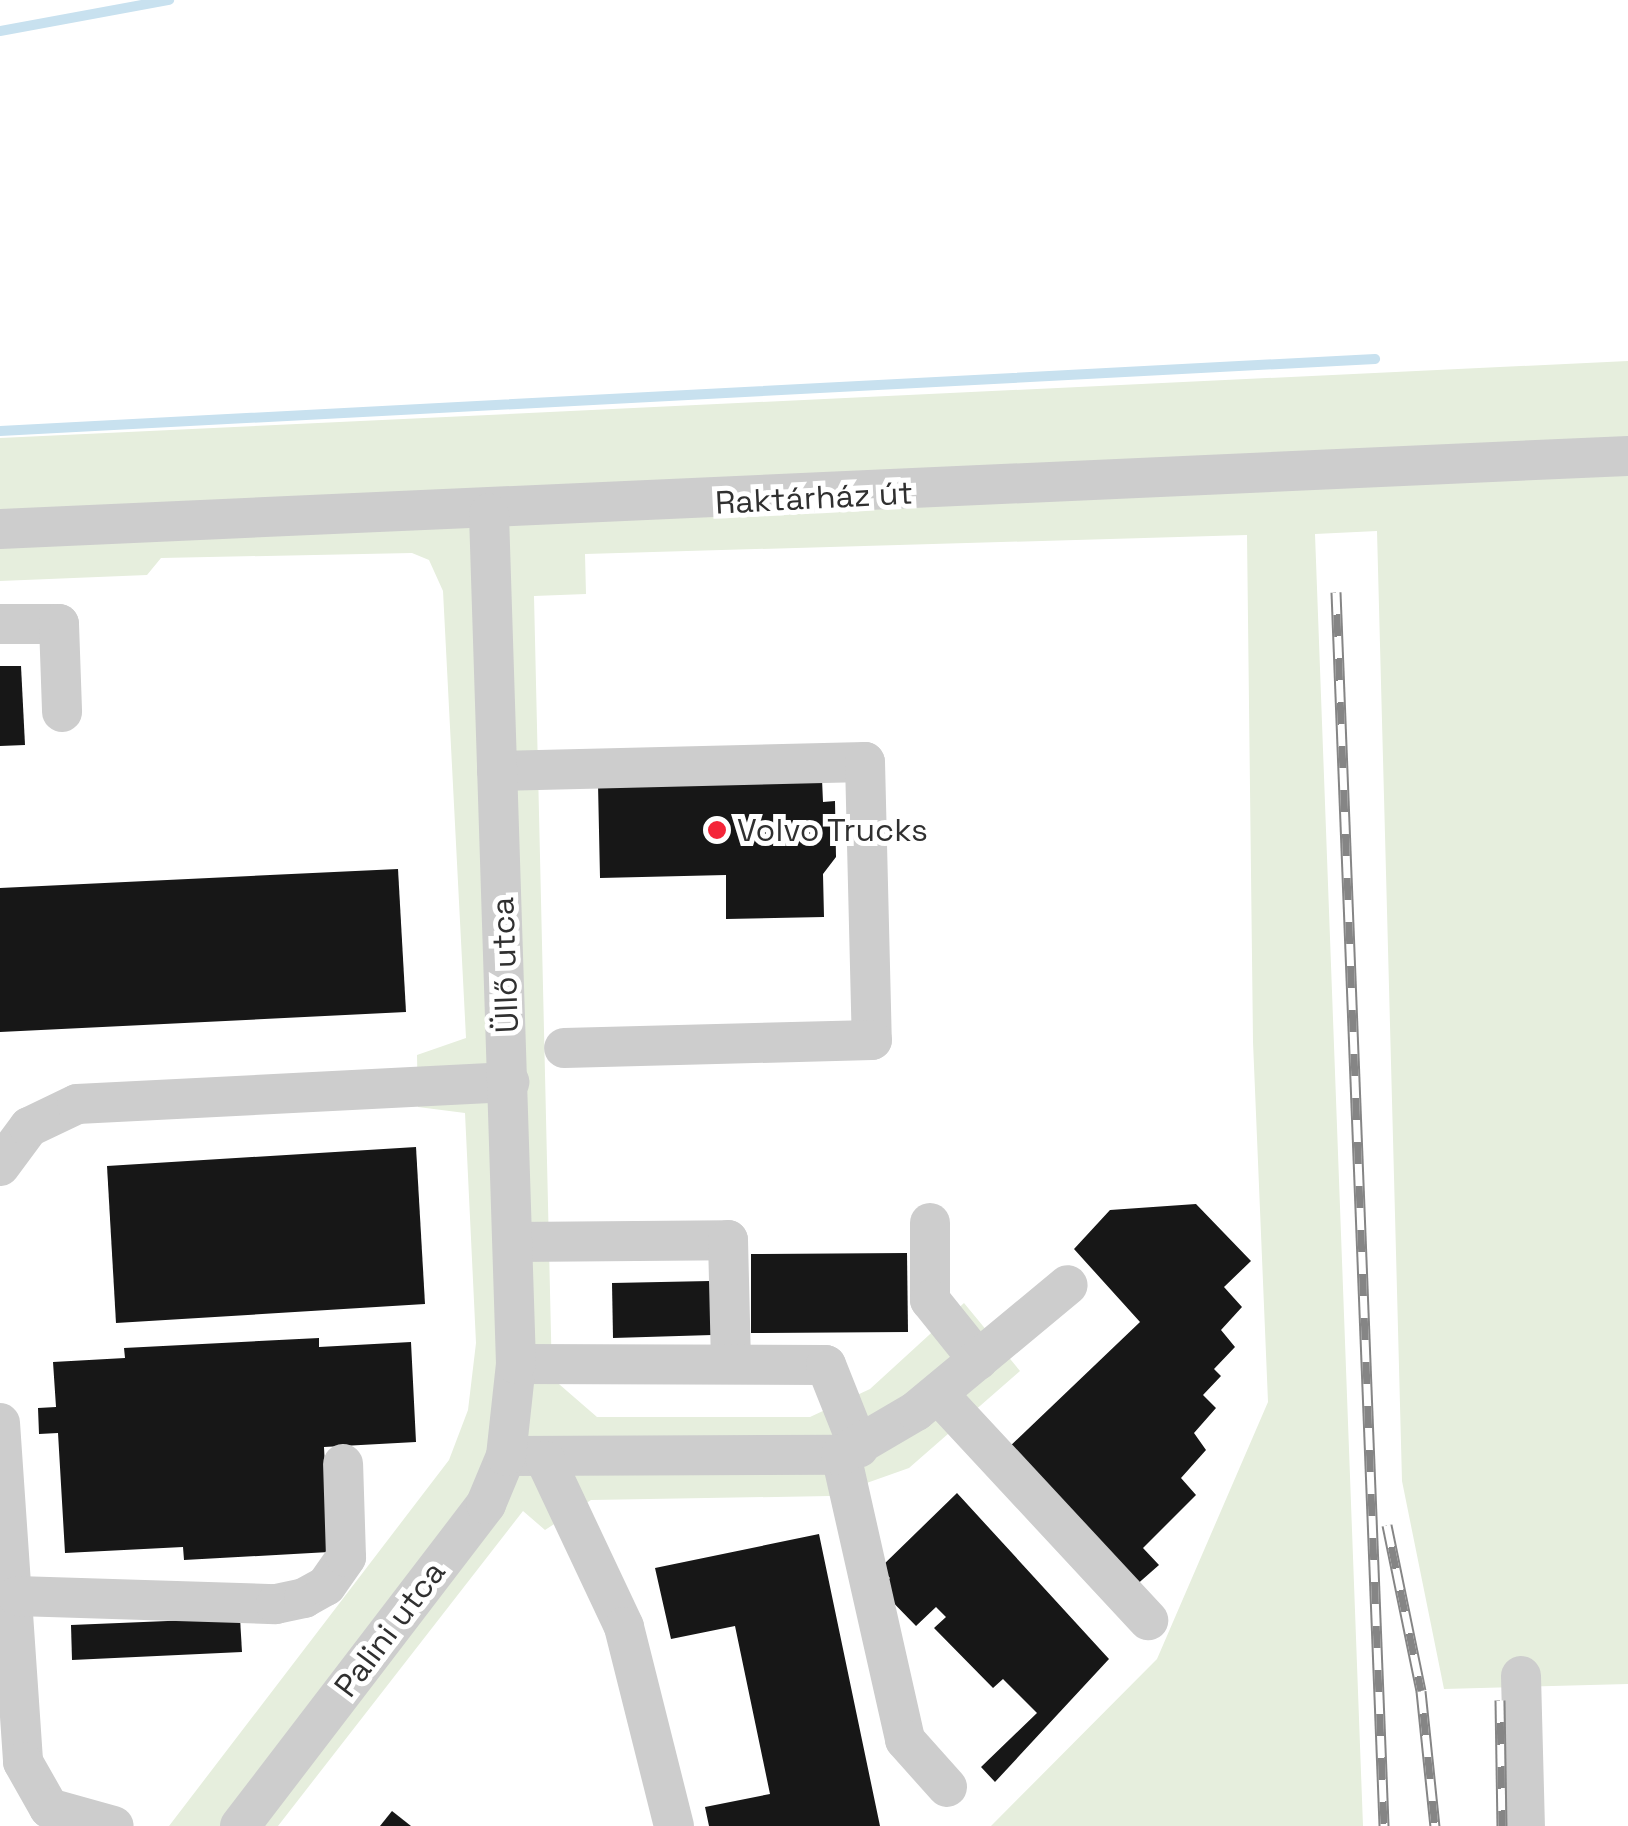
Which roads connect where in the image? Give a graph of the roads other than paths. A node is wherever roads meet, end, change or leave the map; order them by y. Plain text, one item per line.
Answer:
1 (1628, 456) edge
2 (490, 513) junction
3 (0, 530) edge
4 (0, 624) edge
5 (62, 712) dead end
6 (497, 771) junction
7 (564, 1048) dead end
8 (509, 1082) junction
9 (0, 1166) edge
10 (930, 1223) dead end
11 (514, 1242) junction
12 (1068, 1285) dead end
13 (988, 1351) junction
14 (516, 1364) junction
15 (731, 1364) junction
16 (938, 1394) junction
17 (0, 1423) edge
18 (509, 1437) junction
19 (850, 1452) junction
20 (546, 1461) junction
21 (343, 1464) dead end
22 (3, 1492) edge
23 (10, 1564) edge
24 (1148, 1620) dead end
25 (1521, 1676) dead end
26 (946, 1787) dead end
27 (37, 1817) edge
28 (114, 1826) edge
29 (240, 1826) edge
30 (674, 1826) edge
31 (1525, 1826) edge

1 - 2 street, Raktárház út
2 - 3 street, Raktárház út
2 - 6 street, Üllő utca
4 - 5 street
6 - 7 street
6 - 8 street, Üllő utca
8 - 9 street
8 - 11 street, Üllő utca
10 - 13 street
11 - 14 street, Üllő utca
11 - 15 street
12 - 13 street
13 - 16 street
14 - 15 street
14 - 18 street, Üllő utca
15 - 19 street
16 - 19 street
16 - 24 street
17 - 22 street
18 - 20 street
18 - 29 street, Palini utca
19 - 20 street
19 - 26 street
20 - 30 street
21 - 23 street
22 - 23 street
23 - 27 street
25 - 31 street
27 - 28 street

